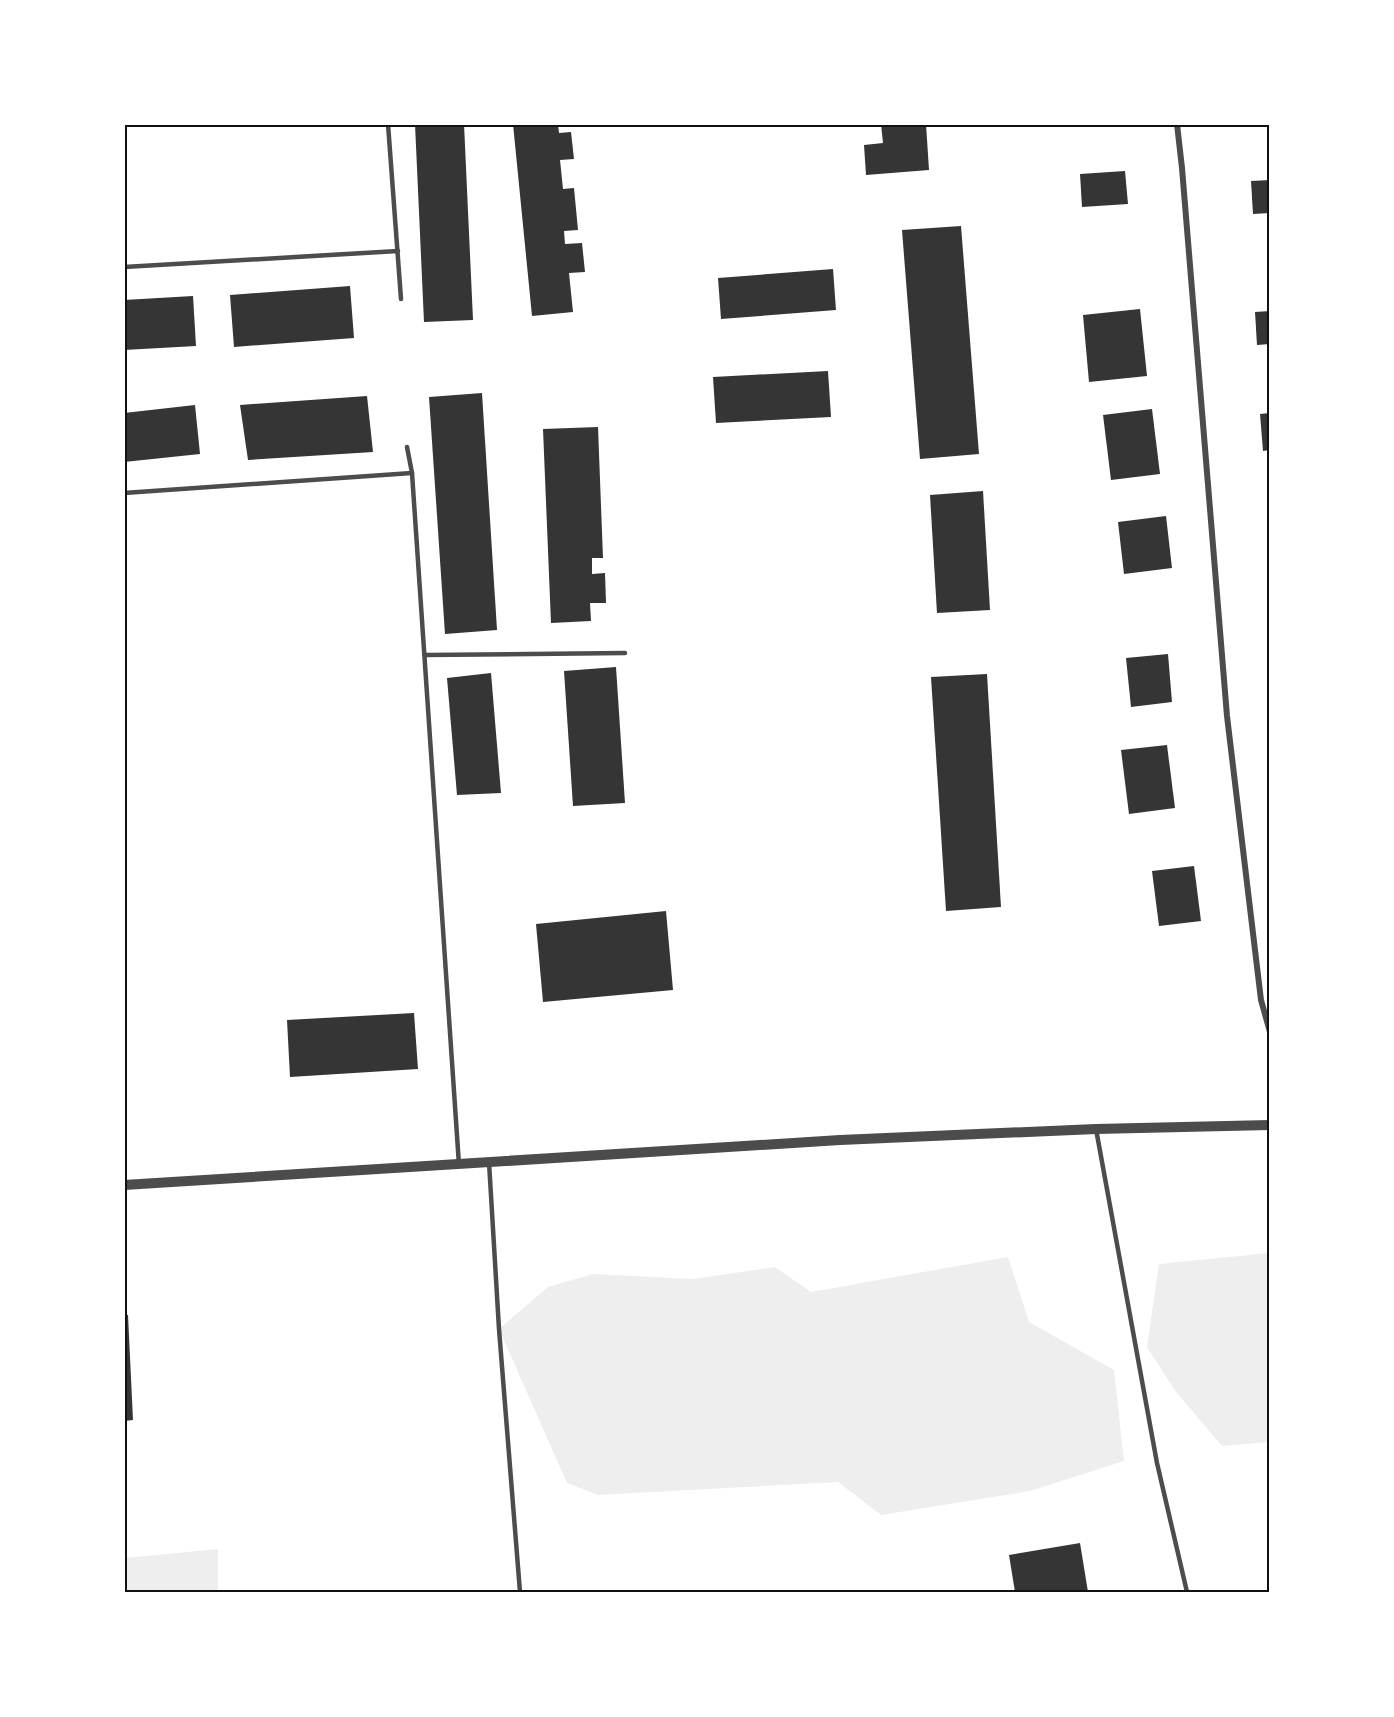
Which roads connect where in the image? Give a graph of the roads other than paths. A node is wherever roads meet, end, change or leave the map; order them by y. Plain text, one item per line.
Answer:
1 (388, 124) edge
2 (1177, 124) edge
3 (398, 250) junction
4 (124, 267) edge
5 (401, 299) dead end
6 (408, 447) dead end
7 (412, 473) junction
8 (124, 493) edge
9 (625, 653) dead end
10 (425, 655) junction
11 (1269, 1032) edge
12 (1269, 1125) edge
13 (1096, 1129) junction
14 (489, 1162) junction
15 (459, 1165) junction
16 (124, 1185) edge
17 (520, 1593) edge
18 (1187, 1593) edge

1 - 3 lane
2 - 11 street
3 - 4 lane
3 - 5 lane
6 - 7 lane
7 - 8 lane
7 - 10 lane
9 - 10 lane
10 - 15 lane
12 - 13 street
13 - 14 street
13 - 18 lane
14 - 15 street
14 - 17 lane
15 - 16 street

